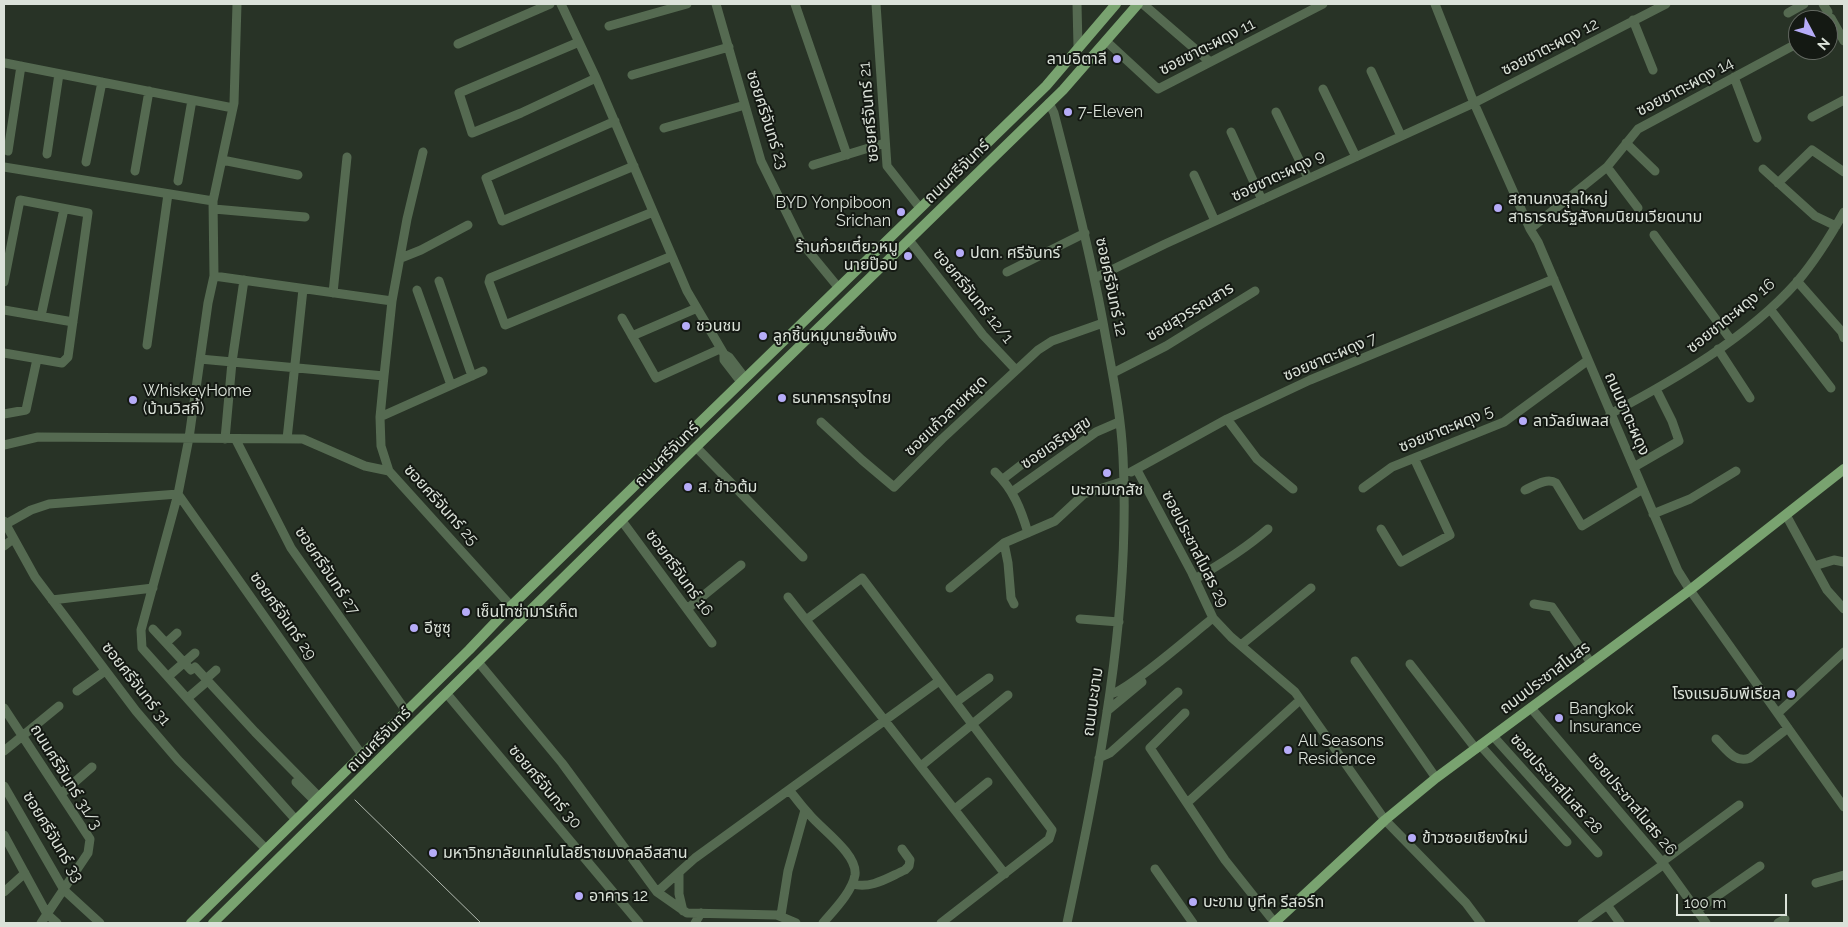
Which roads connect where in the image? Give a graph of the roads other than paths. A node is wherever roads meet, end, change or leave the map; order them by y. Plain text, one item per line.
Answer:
1 (550, 4) edge
2 (561, 4) edge
3 (687, 4) edge
4 (716, 4) edge
5 (795, 4) edge
6 (876, 4) edge
7 (1077, 4) edge
8 (1116, 4) edge
9 (1138, 4) edge
10 (1143, 4) edge
11 (1324, 4) edge
12 (1435, 4) edge
13 (1666, 4) edge
14 (1823, 4) edge
15 (237, 6) edge
16 (1633, 20) junction
17 (609, 26) dead end
18 (1106, 41) junction
19 (1844, 41) edge
20 (579, 42) junction
21 (458, 44) dead end
22 (729, 47) junction
23 (1078, 47) junction
24 (1788, 48) edge
25 (1210, 62) junction
26 (5, 63) edge
27 (21, 66) junction
28 (1653, 70) dead end
29 (1371, 71) dead end
30 (59, 74) junction
31 (632, 75) dead end
32 (1734, 77) junction
33 (596, 78) junction
34 (102, 82) junction
35 (1041, 89) junction
36 (1324, 89) dead end
37 (149, 92) junction
38 (192, 100) junction
39 (1844, 100) edge
40 (1049, 103) junction
41 (1474, 103) junction
42 (745, 105) junction
43 (232, 108) junction
44 (1276, 112) dead end
45 (1812, 117) dead end
46 (615, 121) junction
47 (664, 128) dead end
48 (1231, 132) dead end
49 (1401, 136) junction
50 (1756, 138) dead end
51 (885, 143) junction
52 (1626, 144) junction
53 (8, 151) dead end
54 (424, 152) dead end
55 (47, 154) dead end
56 (847, 154) junction
57 (348, 157) dead end
58 (1356, 157) junction
59 (222, 160) junction
60 (86, 162) dead end
61 (813, 165) dead end
62 (634, 166) junction
63 (4, 167) edge
64 (1608, 167) junction
65 (1763, 169) dead end
66 (135, 171) dead end
67 (1655, 171) dead end
68 (1844, 172) edge
69 (298, 175) dead end
70 (1194, 175) dead end
71 (1308, 178) junction
72 (178, 181) dead end
73 (1778, 183) junction
74 (168, 194) junction
75 (1262, 200) junction
76 (214, 205) junction
77 (920, 208) junction
78 (1638, 208) dead end
79 (64, 209) junction
80 (653, 212) junction
81 (1844, 212) edge
82 (305, 217) dead end
83 (1215, 221) junction
84 (468, 225) dead end
85 (1836, 226) junction
86 (1530, 229) junction
87 (1085, 233) junction
88 (1654, 235) dead end
89 (909, 240) junction
90 (672, 256) junction
91 (400, 258) junction
92 (1007, 272) dead end
93 (214, 276) junction
94 (1095, 278) junction
95 (1554, 279) junction
96 (244, 280) junction
97 (439, 281) dead end
98 (1797, 281) junction
99 (4, 282) edge
100 (838, 286) junction
101 (303, 288) junction
102 (417, 290) dead end
103 (1255, 291) dead end
104 (333, 293) junction
105 (392, 301) junction
106 (697, 308) junction
107 (1770, 308) junction
108 (4, 310) edge
109 (41, 316) junction
110 (622, 318) dead end
111 (73, 322) junction
112 (1103, 323) junction
113 (1843, 333) edge
114 (632, 336) junction
115 (1731, 340) junction
116 (147, 345) dead end
117 (1718, 349) junction
118 (722, 352) junction
119 (4, 353) edge
120 (38, 359) junction
121 (200, 359) junction
122 (232, 362) junction
123 (1588, 362) junction
124 (293, 368) junction
125 (1016, 370) junction
126 (483, 372) dead end
127 (1113, 373) junction
128 (384, 376) junction
129 (472, 376) junction
130 (743, 380) junction
131 (451, 385) junction
132 (1831, 388) dead end
133 (1656, 390) junction
134 (1750, 398) dead end
135 (4, 414) edge
136 (1610, 414) junction
137 (380, 416) junction
138 (1227, 419) junction
139 (821, 422) dead end
140 (1119, 422) junction
141 (189, 438) junction
142 (225, 439) junction
143 (287, 439) junction
144 (236, 440) junction
145 (4, 444) edge
146 (696, 447) junction
147 (1414, 458) junction
148 (1024, 462) dead end
149 (1634, 467) junction
150 (1844, 469) edge
151 (1137, 470) junction
152 (389, 471) junction
153 (1736, 471) dead end
154 (995, 472) dead end
155 (1003, 479) junction
156 (1124, 479) junction
157 (1363, 488) dead end
158 (1293, 489) dead end
159 (1643, 489) junction
160 (1525, 490) dead end
161 (1012, 492) junction
162 (178, 494) junction
163 (1654, 514) junction
164 (1786, 515) junction
165 (622, 521) junction
166 (5, 522) edge
167 (1268, 529) dead end
168 (1381, 529) dead end
169 (1028, 533) junction
170 (13, 539) junction
171 (1004, 543) junction
172 (4, 546) edge
173 (803, 557) dead end
174 (1844, 562) edge
175 (741, 565) dead end
176 (1814, 566) junction
177 (1194, 579) junction
178 (153, 588) junction
179 (950, 588) dead end
180 (1311, 588) dead end
181 (1690, 590) junction
182 (788, 597) dead end
183 (52, 600) junction
184 (1014, 604) dead end
185 (1534, 604) dead end
186 (511, 606) junction
187 (687, 609) junction
188 (1844, 609) edge
189 (1080, 618) dead end
190 (1213, 618) junction
191 (806, 620) junction
192 (1119, 622) junction
193 (154, 629) dead end
194 (177, 633) dead end
195 (166, 643) junction
196 (712, 643) dead end
197 (1241, 645) junction
198 (469, 650) junction
199 (1844, 652) edge
200 (194, 654) dead end
201 (1355, 661) dead end
202 (480, 662) junction
203 (184, 663) junction
204 (1591, 663) junction
205 (1410, 664) dead end
206 (216, 670) dead end
207 (106, 671) junction
208 (171, 674) dead end
209 (195, 674) dead end
210 (1150, 675) dead end
211 (989, 678) dead end
212 (205, 681) junction
213 (939, 681) junction
214 (78, 691) dead end
215 (1178, 692) dead end
216 (447, 694) junction
217 (1110, 694) junction
218 (1008, 695) dead end
219 (190, 696) dead end
220 (1300, 700) junction
221 (956, 702) junction
222 (59, 706) dead end
223 (4, 708) edge
224 (1531, 708) junction
225 (406, 711) junction
226 (1108, 711) junction
227 (1185, 713) dead end
228 (1778, 713) junction
229 (885, 720) junction
230 (972, 724) junction
231 (1788, 728) junction
232 (22, 735) junction
233 (1493, 736) junction
234 (1716, 739) dead end
235 (1478, 747) junction
236 (4, 752) edge
237 (362, 755) junction
238 (1099, 758) junction
239 (921, 766) junction
240 (92, 767) dead end
241 (1436, 778) junction
242 (988, 782) dead end
243 (4, 786) edge
244 (789, 790) junction
245 (61, 794) junction
246 (317, 799) junction
247 (1187, 803) junction
248 (1843, 804) edge
249 (1739, 805) dead end
250 (955, 809) junction
251 (805, 810) junction
252 (296, 820) junction
253 (1385, 820) junction
254 (4, 835) edge
255 (1567, 842) dead end
256 (266, 849) junction
257 (902, 849) dead end
258 (1598, 853) dead end
259 (1663, 863) junction
260 (1760, 866) dead end
261 (1155, 869) dead end
262 (24, 873) junction
263 (679, 874) junction
264 (1004, 874) junction
265 (1844, 875) edge
266 (852, 884) junction
267 (1816, 884) dead end
268 (64, 890) junction
269 (4, 892) edge
270 (657, 892) junction
271 (1607, 905) junction
272 (1697, 910) junction
273 (683, 911) junction
274 (701, 913) junction
275 (47, 914) junction
276 (781, 915) junction
277 (41, 923) edge
278 (57, 923) edge
279 (100, 923) edge
280 (192, 923) edge
281 (213, 923) edge
282 (638, 923) edge
283 (695, 923) edge
284 (796, 923) edge
285 (823, 923) edge
286 (941, 923) edge
287 (1067, 923) edge
288 (1193, 923) edge
289 (1275, 923) edge
290 (1481, 923) edge
291 (1582, 923) edge
292 (1620, 923) edge
293 (1706, 923) edge

1 - 21 street
2 - 20 street
3 - 17 street
4 - 22 street, ซอยศรีจันทร์ 23
5 - 56 street
6 - 51 street, ซอยศรีจันทร์ 21
7 - 23 street
8 - 23 main road, ถนนศรีจันทร์
9 - 18 main road, ถนนศรีจันทร์
10 - 25 street
11 - 25 street, ซอยชาตะผดุง 11
12 - 41 street, ถนนชาตะผดุง
13 - 16 street, ซอยชาตะผดุง 12
14 - 19 street
15 - 43 street
16 - 28 street
16 - 41 street, ซอยชาตะผดุง 12
18 - 25 street, ซอยชาตะผดุง 11
18 - 40 main road, ถนนศรีจันทร์
20 - 33 street
20 - 33 street
22 - 31 street
22 - 42 street, ซอยศรีจันทร์ 23
23 - 35 main road, ถนนศรีจันทร์
24 - 32 street, ซอยชาตะผดุง 14
26 - 27 street
27 - 30 street
27 - 53 street
29 - 49 street
30 - 34 street
30 - 55 street
32 - 50 street
32 - 52 street, ซอยชาตะผดุง 14
33 - 46 street
34 - 37 street
34 - 60 street
35 - 40 main road
35 - 77 main road, ถนนศรีจันทร์
36 - 58 street
37 - 38 street
37 - 66 street
38 - 43 street
38 - 72 street
39 - 45 street
40 - 87 street, ซอยศรีจันทร์ 12
40 - 89 main road, ถนนศรีจันทร์
41 - 49 street, ซอยชาตะผดุง 9
41 - 86 street, ถนนชาตะผดุง
42 - 47 street
42 - 100 street, ซอยศรีจันทร์ 23
43 - 59 street
44 - 71 street
46 - 62 street
46 - 62 street
48 - 75 street
49 - 58 street, ซอยชาตะผดุง 9
51 - 56 street
51 - 77 street, ซอยศรีจันทร์ 21
52 - 64 street, ซอยชาตะผดุง 14
52 - 67 street
54 - 91 street
56 - 61 street
57 - 104 street
58 - 71 street, ซอยชาตะผดุง 9
59 - 69 street
59 - 76 street
62 - 80 street
63 - 74 street
64 - 78 street
64 - 86 street, ซอยชาตะผดุง 14
65 - 73 street
68 - 73 street
70 - 83 street
71 - 75 street, ซอยชาตะผดุง 9
73 - 85 street
74 - 76 street
74 - 116 street
75 - 83 street, ซอยชาตะผดุง 9
76 - 82 street
76 - 93 street
77 - 100 main road, ถนนศรีจันทร์
79 - 99 street
79 - 109 street
79 - 111 street
80 - 90 street
80 - 90 street
81 - 85 street, ซอยชาตะผดุง 16
83 - 94 street, ซอยชาตะผดุง 9
84 - 91 street
85 - 98 street, ซอยชาตะผดุง 16
86 - 95 street, ถนนชาตะผดุง
87 - 92 street
87 - 94 street, ซอยศรีจันทร์ 12
88 - 115 street
89 - 125 street, ซอยศรีจันทร์ 12/1
89 - 146 main road, ถนนศรีจันทร์
90 - 106 street
91 - 105 street
93 - 96 street
93 - 121 street
94 - 112 street, ซอยศรีจันทร์ 12
95 - 123 street, ถนนชาตะผดุง
95 - 138 street, ซอยชาตะผดุง 7
96 - 101 street
96 - 122 street
97 - 129 street
98 - 107 street, ซอยชาตะผดุง 16
98 - 113 street
100 - 130 main road, ถนนศรีจันทร์
101 - 104 street
101 - 124 street
102 - 131 street
103 - 127 street, ซอยสุวรรณสาร
104 - 105 street
105 - 128 street
106 - 114 street
106 - 118 street
107 - 115 street, ซอยชาตะผดุง 16
107 - 132 street
108 - 109 street
109 - 111 street
110 - 114 street
111 - 120 street
112 - 125 street, ซอยแก้วสายหยุด
112 - 127 street, ซอยศรีจันทร์ 12
114 - 118 street
115 - 117 street, ซอยชาตะผดุง 16
117 - 133 street, ซอยชาตะผดุง 16
117 - 134 street
118 - 130 street
119 - 120 street
120 - 135 street
121 - 122 street
121 - 141 street
122 - 124 street
122 - 142 street
123 - 136 street, ถนนชาตะผดุง
123 - 147 street, ซอยชาตะผดุง 5
124 - 128 street
124 - 143 street
125 - 139 street, ซอยแก้วสายหยุด
126 - 129 street
127 - 140 street, ซอยศรีจันทร์ 12
128 - 137 street
129 - 131 street
130 - 186 main road, ถนนศรีจันทร์
131 - 137 street
133 - 136 street, ซอยชาตะผดุง 16
133 - 149 street
136 - 149 street, ถนนชาตะผดุง
137 - 152 street
138 - 151 street, ซอยชาตะผดุง 7
138 - 158 street
140 - 156 street, ซอยศรีจันทร์ 12
140 - 161 street, ซอยเจริญสุข
141 - 142 street, ซอยศรีจันทร์ 25
141 - 145 street, ซอยศรีจันทร์ 25
141 - 162 street
142 - 144 street, ซอยศรีจันทร์ 25
143 - 144 street, ซอยศรีจันทร์ 25
143 - 152 street, ซอยศรีจันทร์ 25
144 - 225 street, ซอยศรีจันทร์ 27
146 - 165 main road, ถนนศรีจันทร์
146 - 173 street
147 - 157 street, ซอยชาตะผดุง 5
147 - 168 street
148 - 155 street
149 - 159 street, ถนนชาตะผดุง
150 - 164 main road, ถนนประชาสโมสร
151 - 156 street, ซอยชาตะผดุง 7
151 - 177 street, ซอยประชาสโมสร 29
152 - 186 street, ซอยศรีจันทร์ 25
153 - 163 street
154 - 155 street
155 - 161 street
156 - 169 street, ซอยชาตะผดุง 7
156 - 192 street, ถนนบะขาม
159 - 160 street
159 - 163 street, ถนนชาตะผดุง
161 - 169 street
162 - 166 street
162 - 178 street
162 - 237 street, ซอยศรีจันทร์ 29
163 - 181 street, ถนนชาตะผดุง
164 - 176 street
164 - 181 main road, ถนนประชาสโมสร
165 - 187 street, ซอยศรีจันทร์ 16
165 - 202 main road, ถนนศรีจันทร์
166 - 170 street, ซอยศรีจันทร์ 31
167 - 177 street
169 - 171 street, ซอยชาตะผดุง 7
170 - 172 street
170 - 183 street, ซอยศรีจันทร์ 31
171 - 179 street, ซอยชาตะผดุง 7
171 - 184 street
174 - 176 street
175 - 187 street
176 - 188 street
177 - 190 street, ซอยประชาสโมสร 29
178 - 183 street
178 - 252 street
180 - 197 street
181 - 204 main road, ถนนประชาสโมสร
181 - 228 street, ถนนชาตะผดุง
182 - 191 street
183 - 207 street, ซอยศรีจันทร์ 31
185 - 204 street
186 - 198 main road, ถนนศรีจันทร์
187 - 196 street, ซอยศรีจันทร์ 16
189 - 192 street
190 - 197 street, ซอยประชาสโมสร 29
190 - 217 street
191 - 213 street
191 - 229 street
192 - 217 street, ถนนบะขาม
193 - 195 street
194 - 195 street
195 - 203 street
197 - 220 street, ซอยประชาสโมสร 29
198 - 202 main road
198 - 225 main road, ถนนศรีจันทร์
199 - 228 street
200 - 203 street
201 - 241 street
202 - 216 main road, ถนนศรีจันทร์
202 - 270 street
203 - 208 street
203 - 212 street
204 - 224 main road, ถนนประชาสโมสร
205 - 235 street
206 - 212 street
207 - 214 street
207 - 256 street, ซอยศรีจันทร์ 31
209 - 212 street
210 - 226 street
211 - 221 street
212 - 219 street
212 - 246 street
213 - 221 street
213 - 229 street
215 - 238 street
216 - 281 main road, ถนนศรีจันทร์
216 - 282 street, ซอยศรีจันทร์ 30
217 - 226 street, ถนนบะขาม
218 - 230 street
220 - 247 street
220 - 253 street, ซอยประชาสโมสร 29
221 - 230 street
222 - 232 street
223 - 232 street, ถนนศรีจันทร์ 31/3
224 - 233 main road, ถนนประชาสโมสร
224 - 259 street, ซอยประชาสโมสร 26
225 - 237 main road, ถนนศรีจันทร์
226 - 238 street, ถนนบะขาม
227 - 247 street
228 - 231 street, ถนนชาตะผดุง
229 - 239 street
229 - 244 street
230 - 239 street
230 - 264 street
231 - 234 street
231 - 248 street, ถนนชาตะผดุง
232 - 236 street
232 - 245 street, ถนนศรีจันทร์ 31/3
233 - 235 main road, ถนนประชาสโมสร
233 - 258 street, ซอยประชาสโมสร 28
235 - 241 main road, ถนนประชาสโมสร
235 - 255 street
237 - 246 main road, ถนนศรีจันทร์
238 - 287 street, ถนนบะขาม
239 - 250 street
240 - 245 street
241 - 253 main road, ถนนประชาสโมสร
242 - 250 street
243 - 268 street, ซอยศรีจันทร์ 33
244 - 251 street
244 - 263 street
245 - 268 street, ถนนศรีจันทร์ 31/3
246 - 252 main road, ถนนศรีจันทร์
247 - 289 street
249 - 259 street
250 - 264 street
251 - 266 street
251 - 276 street
252 - 256 main road, ถนนศรีจันทร์
253 - 289 main road, ถนนประชาสโมสร
253 - 290 street, ซอยประชาสโมสร 29
254 - 262 street
256 - 280 main road, ถนนศรีจันทร์
257 - 266 street
259 - 271 street
259 - 272 street, ซอยประชาสโมสร 26
260 - 272 street
261 - 288 street
262 - 269 street
262 - 275 street
263 - 270 street
263 - 273 street
264 - 286 street
265 - 267 street
266 - 285 street
268 - 275 street, ถนนศรีจันทร์ 31/3
268 - 279 street, ซอยศรีจันทร์ 33
270 - 273 street
271 - 291 street
271 - 292 street
272 - 293 street, ซอยประชาสโมสร 26
273 - 274 street
274 - 276 street
274 - 283 street
275 - 277 street, ถนนศรีจันทร์ 31/3
275 - 278 street
276 - 284 street

